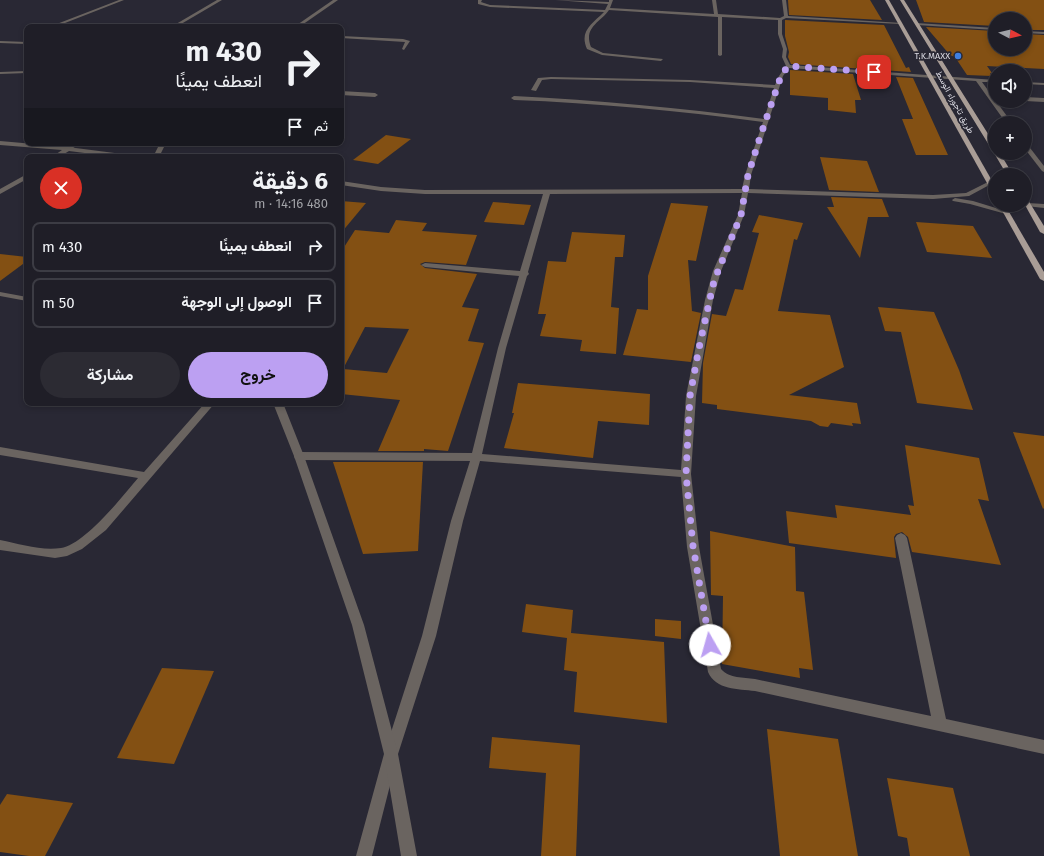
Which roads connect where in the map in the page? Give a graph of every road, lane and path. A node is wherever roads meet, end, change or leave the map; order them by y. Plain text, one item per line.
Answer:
1 (122, 0) edge
2 (220, 0) edge
3 (336, 0) edge
4 (480, 0) edge
5 (557, 0) edge
6 (714, 0) edge
7 (784, 0) edge
8 (887, 0) edge
9 (902, 0) edge
10 (610, 1) edge
11 (608, 10) junction
12 (718, 16) junction
13 (783, 18) junction
14 (62, 23) joint
15 (900, 23) junction
16 (68, 24) edge
17 (178, 24) edge
18 (300, 24) edge
19 (917, 24) junction
20 (988, 29) edge
21 (1032, 32) edge
22 (1044, 33) edge
23 (21, 37) dead end
24 (344, 37) edge
25 (0, 42) edge
26 (8, 42) junction
27 (24, 43) edge
28 (404, 48) dead end
29 (720, 55) dead end
30 (661, 60) dead end
31 (788, 66) junction
32 (0, 72) edge
33 (24, 72) edge
34 (931, 76) junction
35 (951, 78) junction
36 (978, 80) junction
37 (988, 81) edge
38 (1032, 83) edge
39 (1044, 84) edge
40 (778, 87) junction
41 (534, 90) dead end
42 (988, 91) edge
43 (344, 93) edge
44 (376, 95) dead end
45 (514, 98) dead end
46 (1032, 99) edge
47 (1044, 100) edge
48 (767, 120) junction
49 (988, 139) edge
50 (0, 143) edge
51 (24, 145) edge
52 (34, 146) edge
53 (73, 146) edge
54 (68, 149) junction
55 (60, 154) edge
56 (107, 154) edge
57 (1032, 155) edge
58 (1036, 161) junction
59 (1044, 161) edge
60 (1044, 170) edge
61 (24, 178) edge
62 (988, 179) edge
63 (344, 183) edge
64 (988, 184) edge
65 (746, 191) junction
66 (0, 192) edge
67 (547, 192) junction
68 (933, 197) junction
69 (1032, 204) edge
70 (988, 205) edge
71 (1044, 206) edge
72 (1006, 212) edge
73 (1032, 212) edge
74 (1044, 232) edge
75 (425, 265) dead end
76 (524, 274) junction
77 (1044, 279) edge
78 (0, 294) edge
79 (24, 298) edge
80 (207, 406) edge
81 (279, 406) edge
82 (0, 451) edge
83 (299, 456) junction
84 (476, 457) junction
85 (686, 474) junction
86 (147, 476) junction
87 (901, 538) dead end
88 (0, 545) edge
89 (940, 723) junction
90 (1044, 747) edge
91 (391, 754) junction
92 (364, 856) edge
93 (409, 856) edge

1 - 14 street
2 - 17 street
3 - 18 street
4 - 11 street
5 - 10 street
6 - 12 street
7 - 13 street
8 - 15 main road, طريق تاجوراء الوسط
9 - 19 main road
10 - 11 street
11 - 12 street
11 - 30 street
12 - 13 street
12 - 29 street
13 - 15 street
13 - 31 street
14 - 16 street
15 - 34 main road, طريق تاجوراء الوسط
19 - 20 street
19 - 35 main road
21 - 22 street
23 - 26 street
24 - 28 street
25 - 26 street
26 - 27 street
31 - 34 street
31 - 40 street
32 - 33 street
34 - 35 street
34 - 62 main road, طريق تاجوراء الوسط
35 - 36 street
35 - 49 main road
36 - 37 street
36 - 42 street
38 - 39 street
40 - 41 street
40 - 48 street
43 - 44 street
45 - 48 street
46 - 47 street
48 - 65 street
50 - 51 street
52 - 54 street
53 - 54 street
54 - 55 street
54 - 56 street
57 - 58 street
58 - 59 street
58 - 60 street
61 - 66 street
63 - 67 street
64 - 68 street
65 - 67 street
65 - 68 street
65 - 85 street
67 - 76 street
68 - 70 street
69 - 71 street
72 - 77 main road
73 - 74 main road
75 - 76 street
76 - 84 street
78 - 79 street
80 - 86 street
81 - 83 street
82 - 86 street
83 - 84 street
83 - 91 street
84 - 85 street
84 - 91 street
85 - 89 street
86 - 88 street
87 - 89 street
89 - 90 street
91 - 92 street
91 - 93 street

